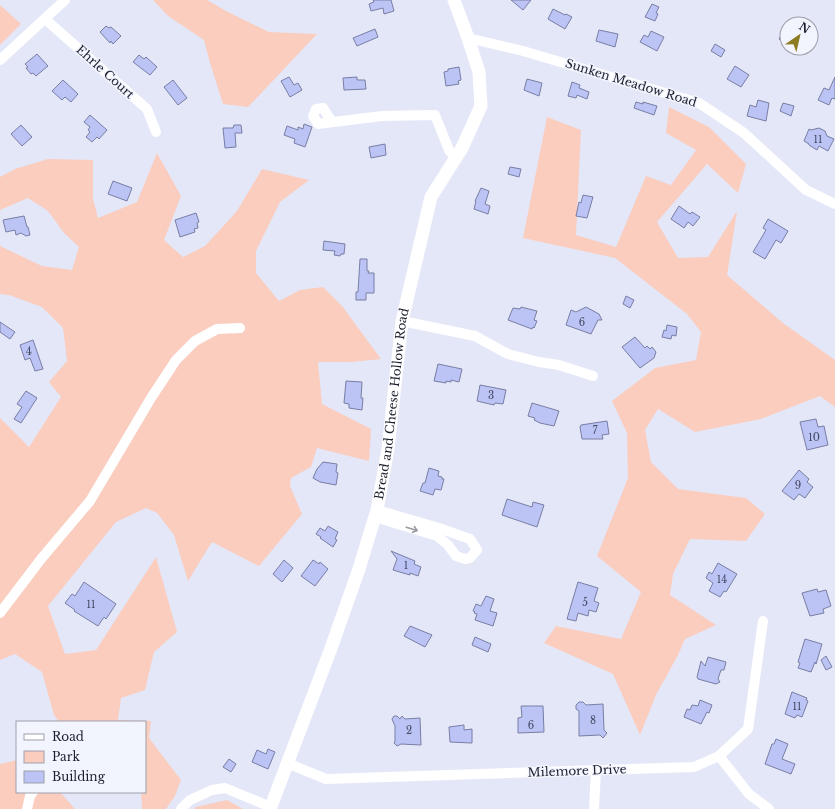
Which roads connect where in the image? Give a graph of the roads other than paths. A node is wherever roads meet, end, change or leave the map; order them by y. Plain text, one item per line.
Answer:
1 (65, 0) edge
2 (454, 0) edge
3 (45, 19) junction
4 (468, 38) junction
5 (0, 60) edge
6 (332, 122) dead end
7 (156, 132) dead end
8 (455, 158) junction
9 (835, 204) edge
10 (402, 321) junction
11 (240, 328) dead end
12 (593, 376) dead end
13 (376, 514) junction
14 (0, 613) edge
15 (763, 621) dead end
16 (718, 756) junction
17 (287, 764) junction
18 (596, 770) junction
19 (32, 793) edge
20 (270, 808) edge
21 (27, 809) edge
22 (181, 809) edge
23 (594, 809) edge
24 (770, 809) edge

1 - 3 street
2 - 4 main road, Bread and Cheese Hollow Road
3 - 5 street
3 - 7 street, Ehrle Court
4 - 8 main road, Bread and Cheese Hollow Road
4 - 9 street, Sunken Meadow Road
6 - 8 street
8 - 10 main road, Bread and Cheese Hollow Road
10 - 12 street
10 - 13 main road, Bread and Cheese Hollow Road
11 - 14 street
13 -> 13 street
13 - 17 main road, Bread and Cheese Hollow Road
15 - 16 street, Milemore Drive
16 - 18 street, Milemore Drive
16 - 24 street
17 - 18 street, Milemore Drive
17 - 20 main road, Bread and Cheese Hollow Road
18 - 23 street
19 - 21 street
20 - 22 street

